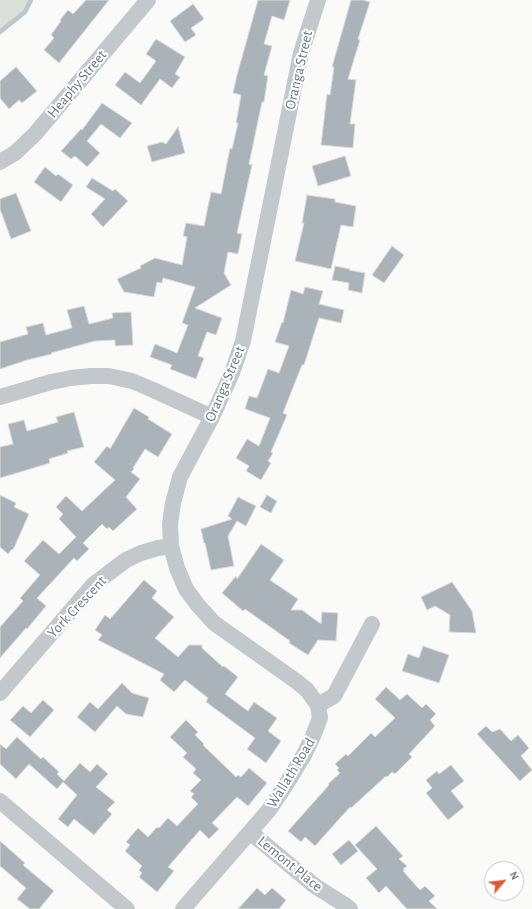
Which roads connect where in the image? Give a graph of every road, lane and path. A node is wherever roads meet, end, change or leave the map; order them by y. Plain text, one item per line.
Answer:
1 (148, 0) edge
2 (318, 0) edge
3 (0, 162) edge
4 (0, 397) edge
5 (212, 417) junction
6 (171, 546) junction
7 (372, 624) dead end
8 (0, 693) edge
9 (318, 705) junction
10 (0, 801) edge
11 (250, 832) junction
12 (127, 909) edge
13 (183, 909) edge
14 (350, 909) edge

1 - 3 street, Heaphy Street
2 - 5 street, Oranga Street
4 - 5 street
5 - 6 street, Oranga Street
6 - 8 street, York Crescent
6 - 9 street, Oranga Street
7 - 9 street
9 - 11 street, Wallath Road
10 - 12 street
11 - 13 street, Wallath Road
11 - 14 street, Lemont Place

